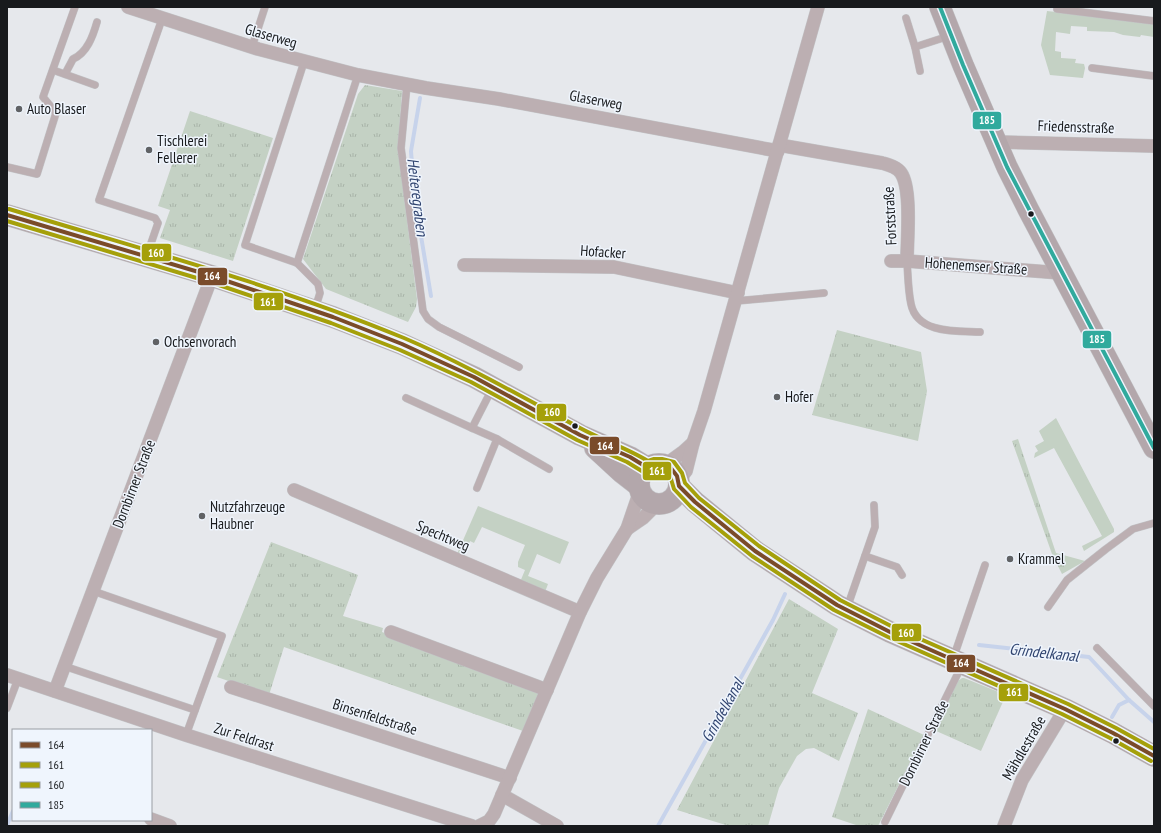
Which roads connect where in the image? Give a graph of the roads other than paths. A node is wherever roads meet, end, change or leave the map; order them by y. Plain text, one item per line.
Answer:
1 (75, 7) edge
2 (128, 7) edge
3 (265, 7) edge
4 (818, 7) edge
5 (940, 7) edge
6 (1057, 9) dead end
7 (906, 18) dead end
8 (162, 19) junction
9 (1154, 21) edge
10 (97, 22) dead end
11 (951, 35) junction
12 (915, 47) junction
13 (252, 48) junction
14 (304, 62) junction
15 (1092, 68) dead end
16 (53, 70) junction
17 (920, 70) dead end
18 (65, 74) junction
19 (358, 75) junction
20 (1154, 76) edge
21 (95, 84) dead end
22 (407, 84) junction
23 (996, 142) junction
24 (1154, 146) edge
25 (779, 148) junction
26 (7, 167) edge
27 (7, 215) edge
28 (146, 258) junction
29 (891, 261) dead end
30 (907, 261) junction
31 (297, 263) junction
32 (464, 265) dead end
33 (1061, 273) junction
34 (212, 276) junction
35 (824, 293) dead end
36 (737, 297) junction
37 (314, 310) junction
38 (980, 332) dead end
39 (519, 367) dead end
40 (493, 387) junction
41 (406, 398) dead end
42 (472, 428) junction
43 (580, 435) junction
44 (497, 439) junction
45 (693, 444) junction
46 (1154, 448) edge
47 (656, 466) junction
48 (549, 469) dead end
49 (477, 488) dead end
50 (640, 488) junction
51 (294, 490) dead end
52 (670, 493) junction
53 (874, 505) dead end
54 (1154, 523) edge
55 (627, 529) junction
56 (865, 556) junction
57 (985, 565) dead end
58 (902, 575) dead end
59 (93, 590) junction
60 (1048, 607) dead end
61 (847, 610) junction
62 (580, 612) junction
63 (390, 632) dead end
64 (1096, 648) dead end
65 (958, 661) junction
66 (64, 666) junction
67 (12, 677) edge
68 (231, 687) dead end
69 (547, 690) junction
70 (55, 691) junction
71 (8, 705) edge
72 (1154, 706) edge
73 (1066, 709) junction
74 (195, 710) junction
75 (186, 735) junction
76 (1154, 756) edge
77 (510, 778) junction
78 (502, 795) junction
79 (152, 819) edge
80 (885, 822) dead end
81 (170, 826) edge
82 (472, 826) edge
83 (479, 826) edge
84 (557, 826) edge
85 (1004, 826) edge

1 - 16 lane
2 - 8 street, Glaserweg
3 - 13 lane
4 - 25 street
5 - 11 main road
6 - 9 lane
7 - 12 lane
8 - 13 street, Glaserweg
8 - 28 lane
10 - 18 lane
11 - 12 lane
11 - 23 main road
12 - 17 lane
13 - 14 street, Glaserweg
14 - 19 street, Glaserweg
14 - 31 lane
15 - 20 lane
16 - 18 lane
16 - 26 lane
18 - 21 lane
19 - 22 street, Glaserweg
19 - 31 lane
22 - 25 street, Glaserweg
22 - 39 lane
23 - 24 street, Friedensstraße
23 - 33 main road
25 - 30 street, Forststraße
25 - 36 street
27 - 28 main road
28 - 34 main road
29 - 30 street, Hohenemser Straße
30 - 33 street, Hohenemser Straße
30 - 38 lane, Forststraße
31 - 37 lane
32 - 36 street, Hofacker
33 - 46 main road
34 - 37 main road
34 - 59 street, Dornbirner Straße
35 - 36 lane
36 - 45 street
37 - 40 main road
40 - 42 lane
40 - 43 main road
41 - 42 lane
42 - 44 lane
43 - 47 main road
43 - 50 main road
44 - 48 lane
44 - 49 lane
45 - 47 street
45 - 52 street
47 - 50 main road
47 - 52 main road
50 - 52 main road
50 - 55 street
51 - 62 street, Spechtweg
52 - 55 street
52 - 61 main road
53 - 56 lane
54 - 60 lane
55 - 62 street
56 - 58 lane
56 - 61 lane
57 - 65 lane, Dornbirner Straße
59 - 66 street, Dornbirner Straße
59 - 74 lane
61 - 65 main road
62 - 69 street
63 - 69 street
64 - 72 lane
65 - 73 main road
65 - 80 lane, Dornbirner Straße
66 - 70 street, Dornbirner Straße
66 - 74 lane
67 - 70 street, Zur Feldrast
67 - 71 lane
68 - 77 street, Binsenfeldstraße
69 - 77 street
70 - 75 street, Zur Feldrast
73 - 76 main road
73 - 85 street, Mähdlestraße
74 - 75 lane
75 - 82 street, Zur Feldrast
77 - 78 street
78 - 83 street
78 - 84 street
79 - 81 street

